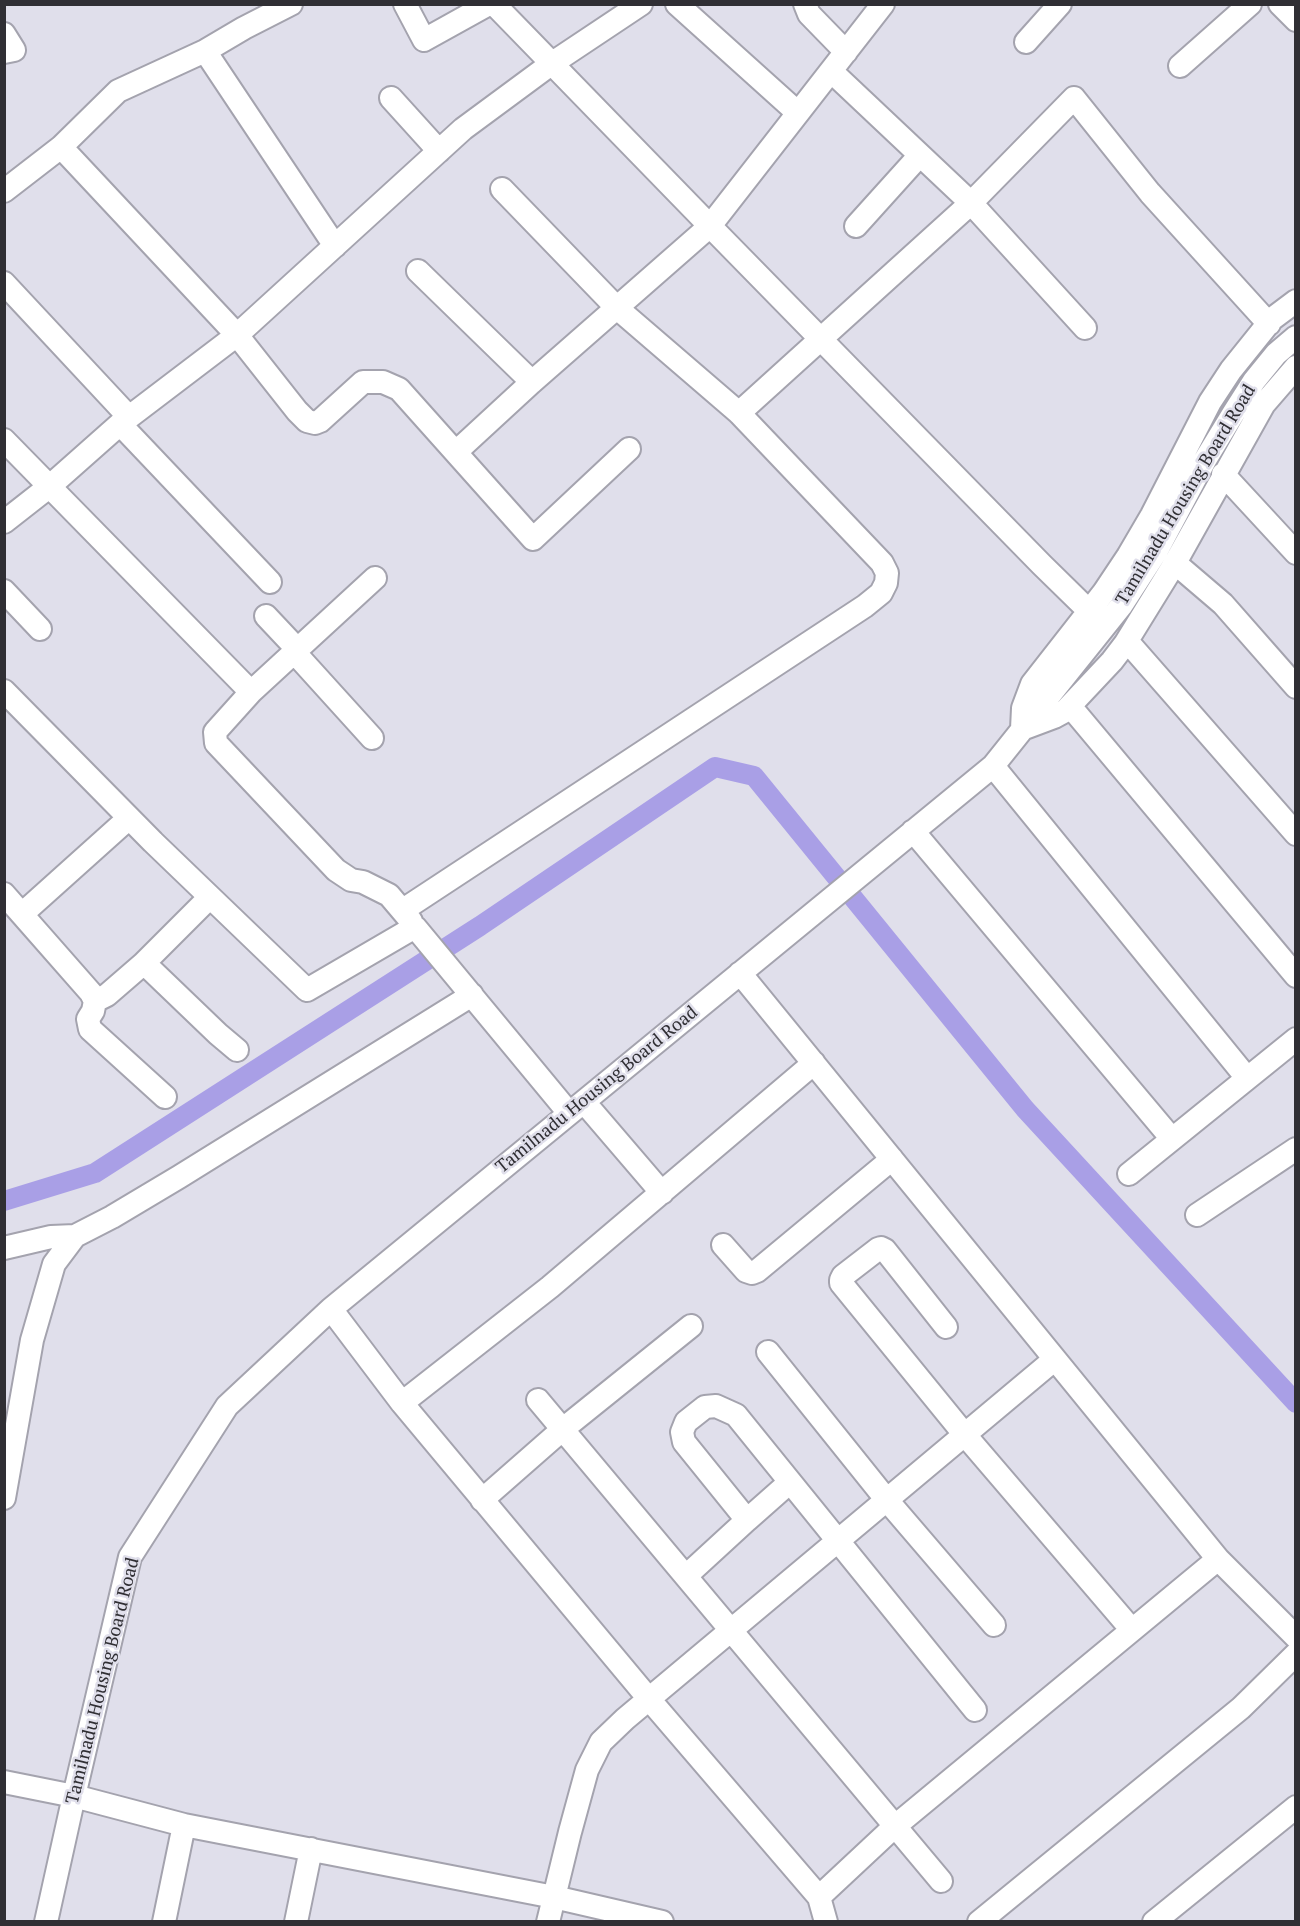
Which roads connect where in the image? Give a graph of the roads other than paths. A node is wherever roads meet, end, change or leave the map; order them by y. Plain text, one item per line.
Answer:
1 (291, 4) edge
2 (405, 4) edge
3 (489, 4) edge
4 (494, 4) edge
5 (641, 4) edge
6 (677, 4) edge
7 (805, 4) edge
8 (883, 4) edge
9 (1060, 4) edge
10 (1250, 4) edge
11 (1280, 4) edge
12 (1296, 20) edge
13 (4, 34) edge
14 (1026, 42) dead end
15 (205, 51) junction
16 (4, 52) edge
17 (846, 52) junction
18 (551, 64) junction
19 (1180, 66) dead end
20 (831, 71) junction
21 (391, 98) dead end
22 (798, 113) junction
23 (61, 147) junction
24 (439, 151) junction
25 (920, 155) junction
26 (502, 189) dead end
27 (4, 191) edge
28 (971, 202) junction
29 (710, 226) junction
30 (856, 226) dead end
31 (335, 246) junction
32 (418, 271) dead end
33 (4, 283) edge
34 (1296, 301) edge
35 (617, 308) junction
36 (1269, 324) junction
37 (1085, 328) dead end
38 (237, 334) junction
39 (1296, 336) edge
40 (820, 339) junction
41 (1296, 367) edge
42 (532, 382) junction
43 (739, 413) junction
44 (125, 420) junction
45 (4, 440) edge
46 (629, 449) dead end
47 (456, 452) junction
48 (1223, 474) junction
49 (50, 486) junction
50 (4, 522) edge
51 (1296, 553) edge
52 (1175, 563) junction
53 (375, 578) dead end
54 (270, 582) dead end
55 (4, 591) edge
56 (1089, 611) junction
57 (266, 616) dead end
58 (40, 629) dead end
59 (1127, 641) junction
60 (297, 652) junction
61 (1296, 687) edge
62 (4, 692) edge
63 (251, 692) junction
64 (1070, 706) junction
65 (1022, 729) junction
66 (372, 738) dead end
67 (993, 766) junction
68 (129, 818) junction
69 (913, 831) junction
70 (1296, 834) edge
71 (4, 894) edge
72 (210, 897) junction
73 (22, 914) junction
74 (414, 925) junction
75 (144, 963) junction
76 (740, 973) junction
77 (1296, 976) edge
78 (472, 995) junction
79 (95, 1001) junction
80 (1296, 1039) edge
81 (237, 1050) dead end
82 (814, 1063) junction
83 (1247, 1078) junction
84 (165, 1097) dead end
85 (576, 1108) junction
86 (1172, 1139) junction
87 (1296, 1149) edge
88 (892, 1159) junction
89 (1129, 1174) dead end
90 (662, 1193) junction
91 (1197, 1215) dead end
92 (75, 1236) junction
93 (723, 1245) dead end
94 (4, 1248) edge
95 (331, 1309) junction
96 (691, 1326) dead end
97 (946, 1327) dead end
98 (768, 1352) dead end
99 (1055, 1359) junction
100 (538, 1400) dead end
101 (402, 1403) junction
102 (563, 1429) junction
103 (965, 1435) junction
104 (8, 1461) edge
105 (790, 1482) junction
106 (4, 1498) edge
107 (886, 1498) junction
108 (482, 1500) junction
109 (747, 1520) junction
110 (838, 1541) junction
111 (1218, 1559) junction
112 (686, 1576) junction
113 (994, 1625) dead end
114 (732, 1630) junction
115 (1132, 1630) junction
116 (1296, 1637) edge
117 (1296, 1654) edge
118 (649, 1699) junction
119 (975, 1710) dead end
120 (4, 1782) edge
121 (74, 1796) junction
122 (1296, 1807) edge
123 (184, 1825) junction
124 (894, 1827) junction
125 (311, 1849) junction
126 (941, 1881) dead end
127 (554, 1897) junction
128 (819, 1897) junction
129 (46, 1922) edge
130 (164, 1922) edge
131 (296, 1922) edge
132 (549, 1922) edge
133 (662, 1922) edge
134 (826, 1922) edge
135 (979, 1922) edge
136 (1154, 1922) edge

1 - 15 street
2 - 3 street
4 - 18 street
5 - 18 street
6 - 22 street
7 - 17 street
8 - 17 street
9 - 14 street
10 - 19 street
11 - 12 street
13 - 16 street
15 - 23 street
15 - 31 street
17 - 20 street
18 - 24 street
18 - 29 street
20 - 22 street
20 - 25 street
21 - 24 street
22 - 29 street
23 - 27 street
23 - 38 street
24 - 31 street
25 - 28 street
25 - 30 street
26 - 35 street
28 - 36 street
28 - 37 street
28 - 40 street
29 - 35 street
29 - 40 street
31 - 38 street
32 - 42 street
33 - 44 street
34 - 36 street
35 - 42 street
35 - 43 street
36 - 56 street
38 - 44 street
38 - 47 street
39 - 65 street, Tamilnadu Housing Board Road
40 - 43 street
40 - 56 street
41 - 48 street
42 - 47 street
43 - 74 street
44 - 49 street
44 - 54 street
45 - 49 street
46 - 47 street
48 - 51 street
48 - 52 street
49 - 50 street
49 - 63 street
52 - 59 street
52 - 61 street
53 - 60 street
55 - 58 street
56 - 65 street
57 - 60 street
59 - 64 street
59 - 70 street
60 - 63 street
60 - 66 street
62 - 68 street
63 - 74 street
64 - 65 street
64 - 77 street
65 - 67 street, Tamilnadu Housing Board Road
67 - 69 street, Tamilnadu Housing Board Road
67 - 83 street
68 - 72 street
68 - 73 street
69 - 76 street, Tamilnadu Housing Board Road
69 - 86 street
71 - 73 street
72 - 74 street
72 - 75 street
73 - 79 street
74 - 78 street
75 - 79 street
75 - 81 street
76 - 82 street
76 - 85 street, Tamilnadu Housing Board Road
78 - 85 street
78 - 92 street
79 - 84 street
80 - 83 street
82 - 88 street
82 - 90 street
83 - 86 street
85 - 90 street
85 - 95 street, Tamilnadu Housing Board Road
86 - 89 street
87 - 91 street
88 - 93 street
88 - 99 street
90 - 101 street
92 - 94 street
92 - 104 street
95 - 101 street
95 - 121 street, Tamilnadu Housing Board Road
96 - 102 street
97 - 103 street
98 - 107 street
99 - 103 street
99 - 111 street
100 - 102 street
101 - 108 street
102 - 108 street
102 - 112 street
103 - 107 street
103 - 115 street
104 - 106 street
105 - 109 street
105 - 109 street
105 - 110 street
107 - 110 street
107 - 113 street
108 - 118 street
109 - 112 street
110 - 114 street
110 - 119 street
111 - 115 street
111 - 116 street
112 - 114 street
114 - 118 street
114 - 124 street
115 - 124 street
117 - 135 street
118 - 127 street
118 - 128 street
120 - 121 street
121 - 123 street
121 - 129 street, Tamilnadu Housing Board Road
122 - 136 street
123 - 125 street
123 - 130 street
124 - 126 street
124 - 128 street
125 - 127 street
125 - 131 street
127 - 132 street
127 - 133 street
128 - 134 street

